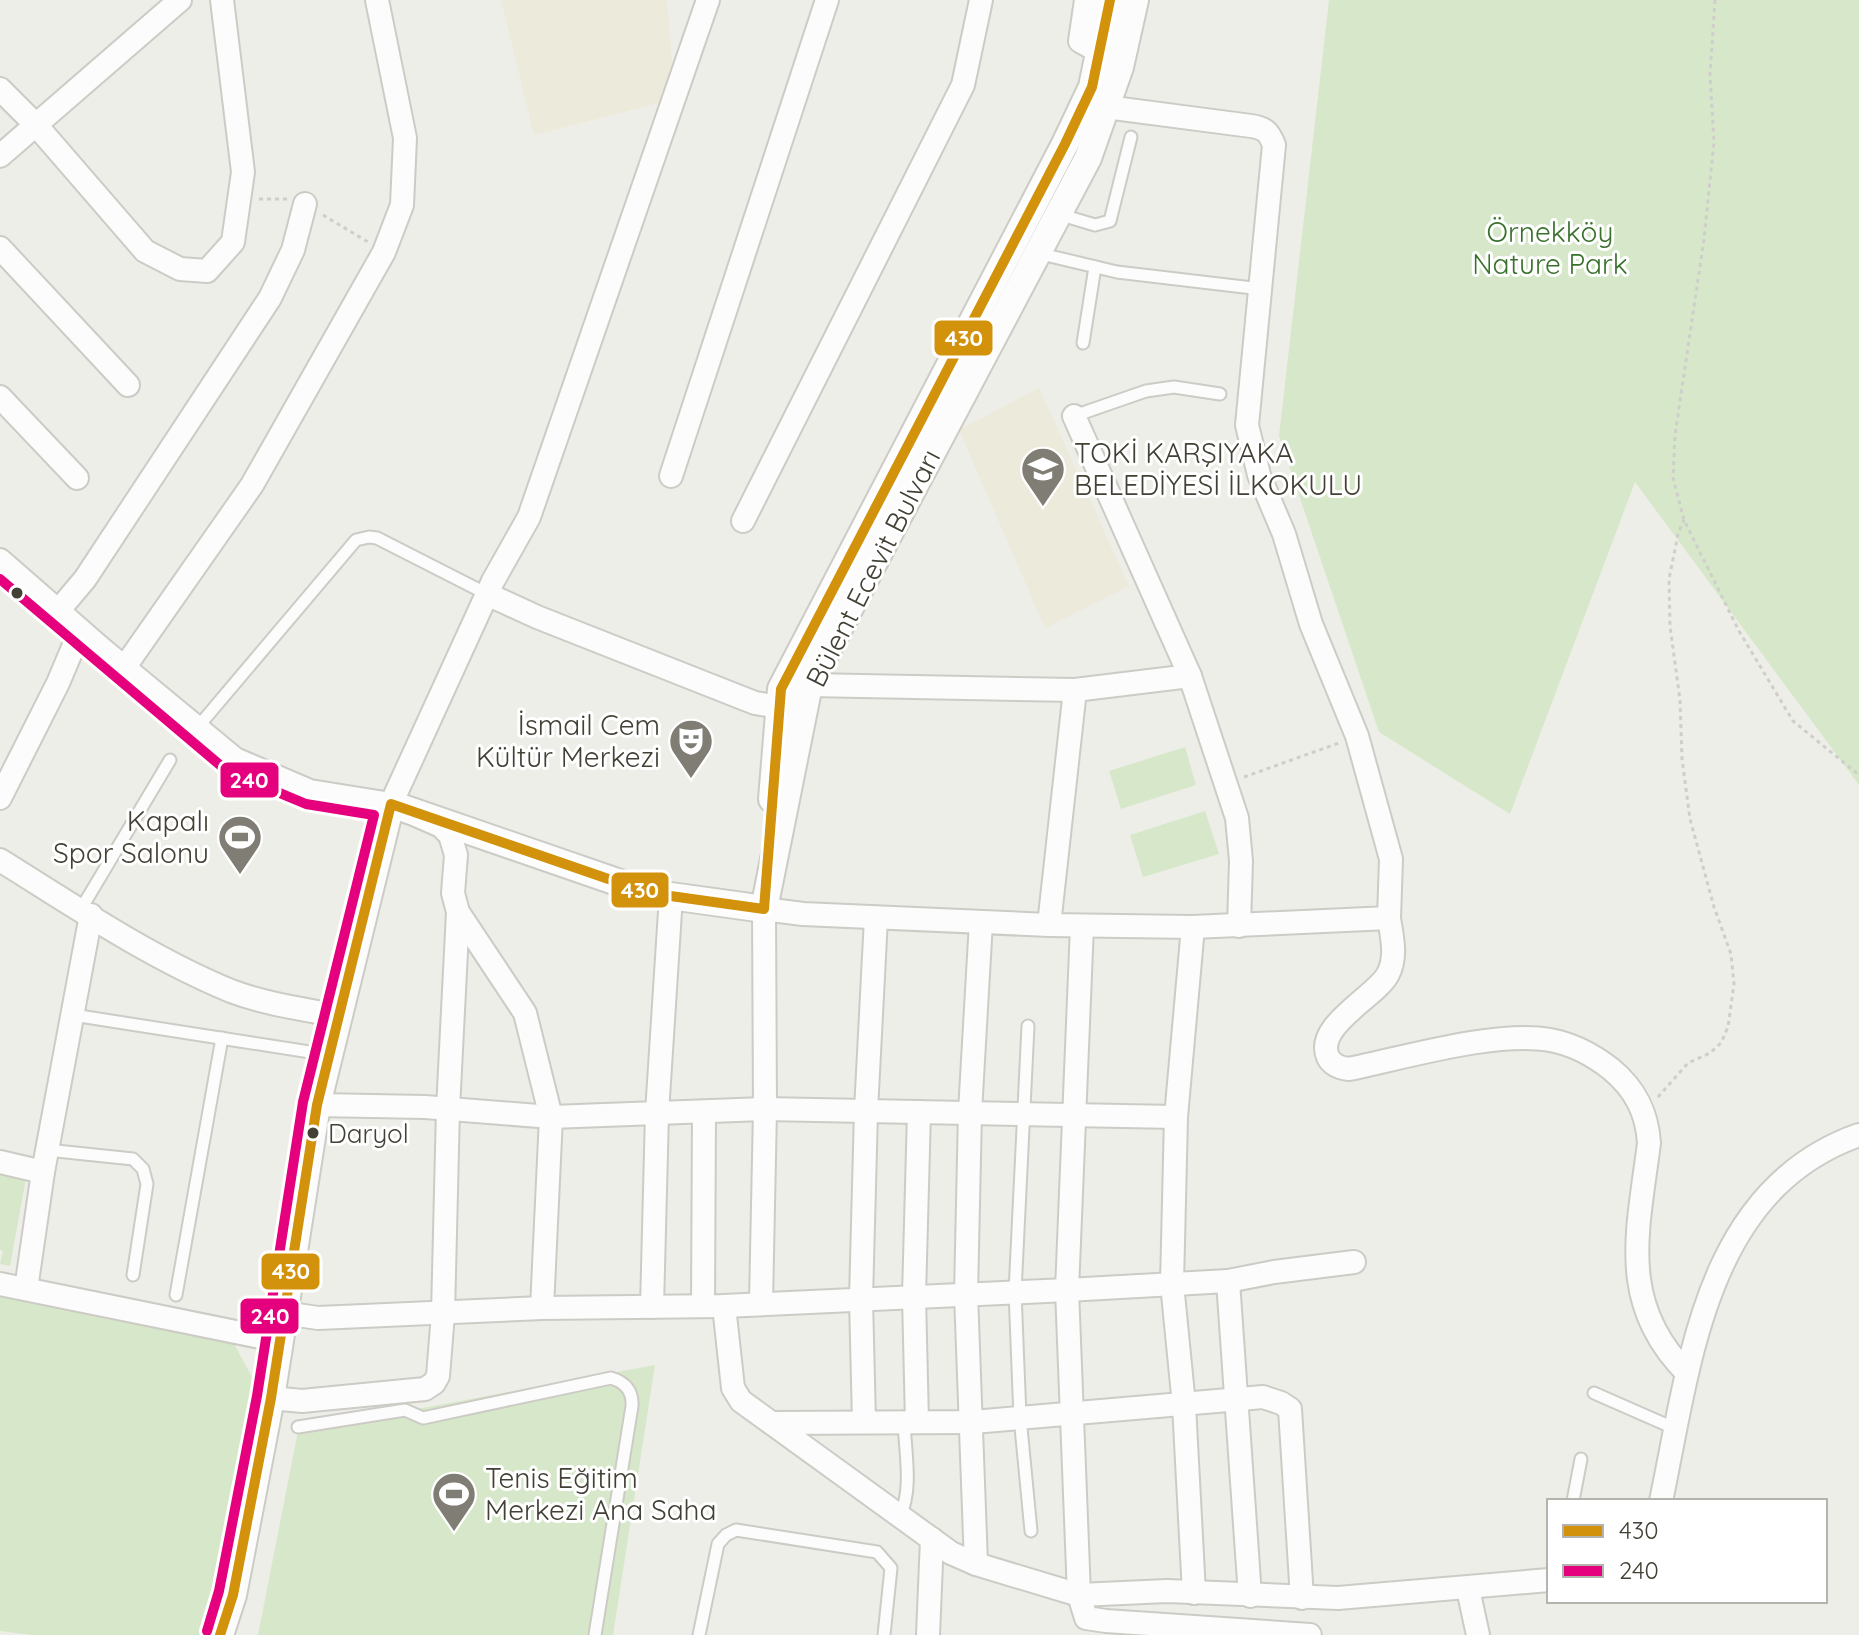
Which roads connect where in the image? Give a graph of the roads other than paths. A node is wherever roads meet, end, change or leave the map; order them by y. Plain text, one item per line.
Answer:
1 (180, 0) edge
2 (222, 0) edge
3 (377, 0) edge
4 (708, 0) edge
5 (827, 0) edge
6 (981, 0) edge
7 (1086, 0) edge
8 (1110, 0) edge
9 (1135, 0) edge
10 (1100, 52) junction
11 (0, 89) edge
12 (1106, 107) junction
13 (36, 125) junction
14 (1131, 137) dead end
15 (0, 156) edge
16 (305, 204) dead end
17 (1058, 214) junction
18 (0, 248) edge
19 (1026, 248) junction
20 (1095, 267) junction
21 (1261, 289) junction
22 (1083, 343) dead end
23 (128, 385) dead end
24 (1220, 394) dead end
25 (0, 397) edge
26 (1074, 416) joint
27 (671, 476) dead end
28 (77, 478) dead end
29 (743, 521) dead end
30 (0, 560) edge
31 (487, 594) junction
32 (58, 611) junction
33 (80, 631) junction
34 (124, 668) junction
35 (1190, 676) junction
36 (809, 685) junction
37 (1075, 690) junction
38 (779, 707) junction
39 (197, 728) junction
40 (170, 760) dead end
41 (0, 798) edge
42 (391, 804) junction
43 (0, 860) edge
44 (671, 896) junction
45 (764, 909) junction
46 (86, 912) junction
47 (458, 912) junction
48 (876, 918) junction
49 (1389, 918) junction
50 (981, 922) junction
51 (1049, 925) junction
52 (1082, 926) junction
53 (1239, 926) junction
54 (1193, 927) junction
55 (73, 1015) junction
56 (339, 1016) junction
57 (1028, 1026) dead end
58 (222, 1038) junction
59 (329, 1055) junction
60 (317, 1105) junction
61 (448, 1109) junction
62 (765, 1109) junction
63 (866, 1111) junction
64 (704, 1112) junction
65 (919, 1112) junction
66 (970, 1112) junction
67 (1022, 1112) junction
68 (657, 1113) junction
69 (1074, 1113) junction
70 (551, 1117) junction
71 (1176, 1117) junction
72 (1859, 1135) edge
73 (45, 1161) junction
74 (0, 1162) edge
75 (1354, 1262) dead end
76 (133, 1275) dead end
77 (1228, 1281) junction
78 (0, 1284) edge
79 (1172, 1284) junction
80 (26, 1289) junction
81 (1067, 1290) junction
82 (1015, 1292) junction
83 (966, 1294) junction
84 (176, 1295) dead end
85 (914, 1296) junction
86 (861, 1299) junction
87 (761, 1303) junction
88 (713, 1306) junction
89 (652, 1307) junction
90 (542, 1308) junction
91 (284, 1313) junction
92 (443, 1314) junction
93 (280, 1341) junction
94 (1687, 1373) junction
95 (1594, 1393) dead end
96 (271, 1398) junction
97 (1237, 1399) junction
98 (1184, 1405) junction
99 (1073, 1413) junction
100 (1020, 1417) junction
101 (864, 1422) junction
102 (910, 1422) junction
103 (973, 1422) junction
104 (772, 1423) junction
105 (298, 1427) dead end
106 (1676, 1429) junction
107 (1581, 1459) dead end
108 (1573, 1499) edge
109 (1661, 1499) edge
110 (900, 1516) junction
111 (1031, 1531) dead end
112 (932, 1539) junction
113 (976, 1564) junction
114 (1547, 1580) edge
115 (1468, 1589) junction
116 (1194, 1593) junction
117 (233, 1595) junction
118 (1079, 1595) junction
119 (1250, 1596) junction
120 (1302, 1598) junction
121 (220, 1635) edge
122 (235, 1635) edge
123 (595, 1635) edge
124 (699, 1635) edge
125 (884, 1635) edge
126 (928, 1635) edge
127 (1310, 1635) edge
128 (1478, 1635) edge

1 - 13 street
2 - 13 street
3 - 34 street
4 - 31 street
5 - 27 street
6 - 29 street
7 - 10 street
8 - 10 street, Bülent Ecevit Bulvarı
9 - 12 street, Bülent Ecevit Bulvarı
10 - 19 street, Bülent Ecevit Bulvarı
11 - 13 street
12 - 17 street, Bülent Ecevit Bulvarı
12 - 21 street
13 - 15 street
14 - 17 lane
16 - 32 street
17 - 19 street, Bülent Ecevit Bulvarı
18 - 23 street
19 - 20 lane
19 - 36 street, Bülent Ecevit Bulvarı
19 - 38 street, Bülent Ecevit Bulvarı
20 - 21 lane
20 - 22 lane
21 - 49 street
24 - 26 lane
25 - 28 street
26 - 35 street
30 - 32 street
31 - 38 street
31 - 39 lane
31 - 42 street
32 - 33 street
33 - 34 street
33 - 41 street
34 - 39 street
35 - 37 street
35 - 53 street
36 - 37 street
36 - 38 street
36 - 45 street, Bülent Ecevit Bulvarı
37 - 51 street
38 - 45 street, Bülent Ecevit Bulvarı
39 - 42 street
40 - 46 lane
42 - 44 street
42 - 47 street
42 - 56 street
43 - 46 street
44 - 45 street
44 - 68 street
45 - 48 street
45 - 62 street
46 - 55 street
46 - 56 street
47 - 61 street
47 - 70 street
48 - 50 street
48 - 63 street
49 - 53 street
49 - 94 street
50 - 51 street
50 - 66 street
51 - 52 street
52 - 54 street
52 - 69 street
53 - 54 street
54 - 71 street
55 - 58 lane
55 - 73 street
56 - 59 street
57 - 67 lane
58 - 59 lane
58 - 84 lane
59 - 60 street
60 - 61 street
60 - 91 street
61 - 70 street
61 - 92 street
62 - 63 street
62 - 64 street
62 - 87 street
63 - 65 street
63 - 86 street
64 - 68 street
64 - 88 street
65 - 66 street
65 - 85 street
66 - 67 street
66 - 83 street
67 - 69 street
67 - 82 lane
68 - 70 street
68 - 89 street
69 - 71 street
69 - 81 street
70 - 90 street
71 - 79 street
72 - 94 street
73 - 74 street
73 - 76 lane
73 - 80 street
75 - 77 street
77 - 79 street
77 - 97 street
78 - 80 street
79 - 81 street
79 - 98 street
80 - 93 street
81 - 82 street
81 - 99 street
82 - 83 street
82 - 100 lane
83 - 85 street
83 - 103 street
85 - 86 street
85 - 102 street
86 - 87 street
86 - 101 street
87 - 88 street
88 - 89 street
88 - 104 street
89 - 90 street
90 - 92 street
91 - 92 street
91 - 93 street
92 - 96 street
93 - 96 street
94 - 106 street
95 - 106 lane
96 - 117 street
97 - 98 street
97 - 119 street
97 - 120 street
98 - 99 street
98 - 116 street
99 - 100 street
99 - 118 street
100 - 103 street
100 - 111 lane
101 - 102 street
101 - 104 street
102 - 103 street
102 - 110 lane
103 - 113 street
104 - 110 street
105 - 123 lane
106 - 109 street
107 - 108 lane
110 - 112 street
112 - 113 street
112 - 126 street
113 - 118 street
114 - 115 street
115 - 120 street
115 - 128 street
116 - 118 street
116 - 119 street
117 - 121 street
117 - 122 street
118 - 127 street
119 - 120 street
124 - 125 lane

